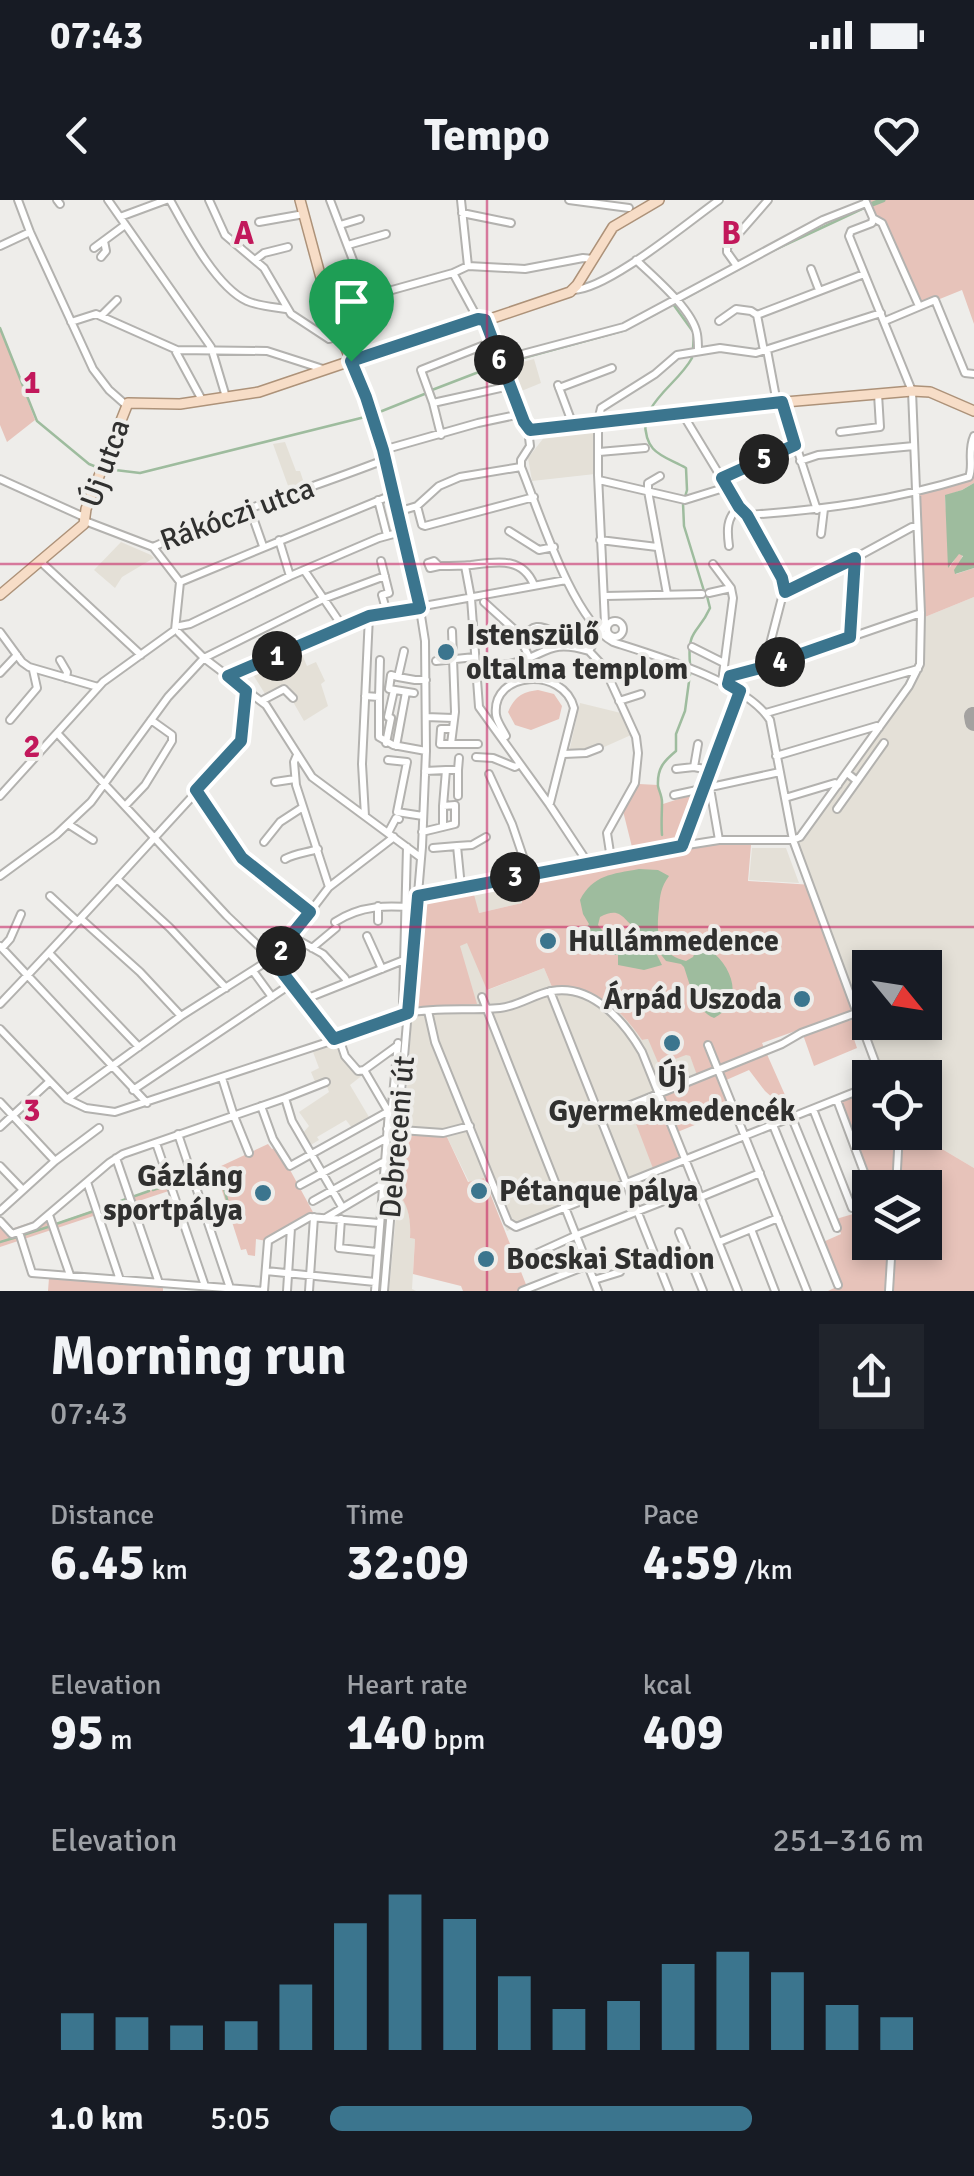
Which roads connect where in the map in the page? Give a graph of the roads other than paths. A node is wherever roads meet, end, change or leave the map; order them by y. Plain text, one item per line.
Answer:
1 (18, 200) edge
2 (108, 200) edge
3 (168, 200) edge
4 (209, 200) edge
5 (300, 200) edge
6 (330, 200) edge
7 (462, 200) edge
8 (569, 200) edge
9 (659, 200) edge
10 (719, 200) edge
11 (768, 200) edge
12 (867, 204) edge
13 (631, 208) edge
14 (304, 214) junction
15 (462, 214) junction
16 (360, 218) dead end
17 (873, 218) junction
18 (122, 221) junction
19 (258, 222) dead end
20 (511, 223) dead end
21 (340, 225) junction
22 (30, 232) junction
23 (386, 234) dead end
24 (104, 241) junction
25 (348, 245) junction
26 (0, 246) edge
27 (288, 247) dead end
28 (94, 248) dead end
29 (101, 257) dead end
30 (593, 259) junction
31 (255, 260) junction
32 (635, 260) junction
33 (468, 266) junction
34 (737, 266) junction
35 (811, 270) dead end
36 (453, 273) junction
37 (864, 274) junction
38 (573, 290) junction
39 (820, 290) junction
40 (367, 297) junction
41 (675, 299) junction
42 (117, 300) dead end
43 (919, 306) junction
44 (288, 310) junction
45 (757, 315) junction
46 (101, 316) junction
47 (883, 317) junction
48 (333, 319) junction
49 (481, 319) junction
50 (719, 321) dead end
51 (71, 322) junction
52 (341, 336) junction
53 (492, 342) junction
54 (177, 350) junction
55 (213, 350) junction
56 (698, 351) junction
57 (766, 351) junction
58 (500, 360) junction
59 (351, 361) junction
60 (612, 368) dead end
61 (324, 369) junction
62 (974, 374) edge
63 (510, 386) junction
64 (912, 391) junction
65 (878, 394) junction
66 (226, 397) junction
67 (203, 401) junction
68 (780, 402) junction
69 (434, 403) junction
70 (126, 404) junction
71 (974, 411) edge
72 (682, 412) junction
73 (522, 414) junction
74 (598, 421) junction
75 (573, 425) junction
76 (528, 429) junction
77 (840, 432) dead end
78 (441, 434) junction
79 (974, 436) edge
80 (795, 445) junction
81 (914, 446) junction
82 (645, 448) dead end
83 (598, 452) junction
84 (384, 457) junction
85 (800, 461) junction
86 (521, 466) junction
87 (660, 476) dead end
88 (722, 478) junction
89 (599, 480) junction
90 (3, 481) edge
91 (727, 487) junction
92 (0, 491) edge
93 (648, 492) junction
94 (916, 493) junction
95 (392, 494) junction
96 (534, 498) junction
97 (378, 500) junction
98 (417, 506) junction
99 (739, 507) junction
100 (250, 509) junction
101 (820, 509) junction
102 (400, 511) junction
103 (747, 515) junction
104 (84, 519) junction
105 (917, 527) junction
106 (510, 531) dead end
107 (401, 532) junction
108 (387, 534) junction
109 (822, 534) dead end
110 (279, 540) junction
111 (600, 540) junction
112 (263, 546) junction
113 (729, 546) dead end
114 (554, 547) junction
115 (657, 547) junction
116 (153, 548) junction
117 (855, 558) junction
118 (381, 561) dead end
119 (40, 562) junction
120 (713, 564) dead end
121 (438, 566) dead end
122 (465, 566) junction
123 (304, 570) junction
124 (290, 576) junction
125 (382, 576) junction
126 (566, 580) junction
127 (180, 582) junction
128 (534, 585) junction
129 (731, 588) junction
130 (785, 592) junction
131 (668, 594) junction
132 (0, 595) edge
133 (605, 596) junction
134 (471, 598) junction
135 (322, 599) junction
136 (484, 602) dead end
137 (420, 608) junction
138 (921, 613) junction
139 (387, 614) junction
140 (369, 616) junction
141 (343, 627) junction
142 (178, 630) junction
143 (452, 631) dead end
144 (0, 632) edge
145 (600, 633) junction
146 (850, 637) junction
147 (522, 638) junction
148 (565, 645) junction
149 (692, 647) dead end
150 (590, 651) junction
151 (404, 652) dead end
152 (141, 655) junction
153 (17, 656) junction
154 (529, 657) junction
155 (204, 658) junction
156 (454, 659) junction
157 (60, 660) dead end
158 (380, 660) dead end
159 (476, 661) junction
160 (436, 662) dead end
161 (724, 663) junction
162 (764, 667) junction
163 (33, 669) junction
164 (919, 669) junction
165 (0, 674) edge
166 (228, 676) junction
167 (398, 677) junction
168 (66, 678) junction
169 (727, 678) junction
170 (426, 680) junction
171 (98, 687) junction
172 (394, 690) junction
173 (246, 691) junction
174 (740, 691) junction
175 (641, 694) dead end
176 (365, 696) junction
177 (379, 697) junction
178 (293, 698) dead end
179 (261, 701) junction
180 (619, 701) junction
181 (766, 713) junction
182 (426, 717) junction
183 (453, 718) junction
184 (10, 720) dead end
185 (152, 720) junction
186 (879, 728) junction
187 (57, 733) junction
188 (502, 738) junction
189 (386, 742) junction
190 (884, 743) dead end
191 (478, 744) dead end
192 (698, 744) dead end
193 (396, 746) junction
194 (599, 748) dead end
195 (426, 750) junction
196 (564, 754) junction
197 (297, 755) junction
198 (776, 756) junction
199 (476, 757) dead end
200 (459, 758) dead end
201 (388, 760) dead end
202 (520, 764) junction
203 (694, 767) junction
204 (676, 768) dead end
205 (446, 770) junction
206 (458, 770) junction
207 (709, 770) junction
208 (425, 771) junction
209 (780, 772) junction
210 (847, 773) junction
211 (488, 774) dead end
212 (295, 779) junction
213 (857, 780) junction
214 (275, 782) dead end
215 (104, 785) junction
216 (838, 785) junction
217 (706, 788) junction
218 (196, 790) junction
219 (674, 795) dead end
220 (0, 796) edge
221 (458, 796) dead end
222 (785, 798) junction
223 (550, 804) junction
224 (125, 806) junction
225 (443, 806) junction
226 (303, 807) junction
227 (837, 808) dead end
228 (365, 816) junction
229 (423, 816) junction
230 (400, 819) dead end
231 (68, 824) junction
232 (442, 827) junction
233 (422, 832) junction
234 (391, 835) junction
235 (154, 836) junction
236 (486, 838) dead end
237 (92, 840) dead end
238 (719, 840) junction
239 (794, 840) junction
240 (264, 842) dead end
241 (457, 846) junction
242 (682, 846) junction
243 (407, 847) junction
244 (433, 848) dead end
245 (318, 849) junction
246 (286, 859) dead end
247 (611, 859) junction
248 (421, 860) junction
249 (588, 863) junction
250 (529, 874) junction
251 (0, 876) edge
252 (116, 879) junction
253 (328, 886) junction
254 (461, 887) junction
255 (50, 896) dead end
256 (418, 896) junction
257 (378, 906) junction
258 (405, 907) junction
259 (416, 908) junction
260 (310, 912) junction
261 (21, 914) dead end
262 (80, 920) junction
263 (378, 921) dead end
264 (292, 936) junction
265 (367, 936) dead end
266 (1, 947) edge
267 (312, 948) junction
268 (50, 953) junction
269 (272, 959) junction
270 (404, 960) junction
271 (382, 969) junction
272 (253, 971) junction
273 (28, 975) junction
274 (346, 982) junction
275 (291, 984) junction
276 (226, 988) junction
277 (550, 991) junction
278 (482, 996) dead end
279 (272, 997) junction
280 (302, 1000) junction
281 (852, 1002) edge
282 (406, 1003) junction
283 (0, 1004) edge
284 (486, 1009) junction
285 (417, 1011) junction
286 (428, 1011) junction
287 (408, 1013) junction
288 (852, 1014) edge
289 (181, 1016) junction
290 (394, 1020) junction
291 (406, 1026) junction
292 (0, 1029) edge
293 (337, 1038) junction
294 (708, 1045) dead end
295 (139, 1046) junction
296 (112, 1067) junction
297 (364, 1070) junction
298 (719, 1070) junction
299 (222, 1078) junction
300 (49, 1082) junction
301 (326, 1082) dead end
302 (133, 1090) junction
303 (852, 1093) edge
304 (659, 1094) junction
305 (285, 1098) junction
306 (67, 1099) junction
307 (837, 1099) junction
308 (0, 1102) edge
309 (146, 1104) junction
310 (261, 1106) junction
311 (812, 1109) junction
312 (389, 1111) junction
313 (13, 1116) junction
314 (234, 1116) junction
315 (601, 1117) junction
316 (792, 1118) junction
317 (773, 1125) junction
318 (470, 1126) junction
319 (0, 1127) edge
320 (99, 1128) dead end
321 (398, 1130) junction
322 (178, 1134) junction
323 (387, 1134) junction
324 (746, 1137) junction
325 (156, 1142) junction
326 (249, 1153) dead end
327 (312, 1154) junction
328 (116, 1158) junction
329 (686, 1160) junction
330 (55, 1161) junction
331 (384, 1161) junction
332 (0, 1166) edge
333 (863, 1170) edge
334 (322, 1173) junction
335 (760, 1173) junction
336 (87, 1182) junction
337 (625, 1184) junction
338 (300, 1185) dead end
339 (382, 1185) junction
340 (697, 1188) junction
341 (22, 1190) junction
342 (332, 1190) junction
343 (701, 1197) junction
344 (667, 1200) junction
345 (313, 1201) dead end
346 (342, 1207) junction
347 (566, 1208) junction
348 (852, 1208) dead end
349 (671, 1210) dead end
350 (0, 1211) edge
351 (637, 1212) junction
352 (49, 1215) junction
353 (314, 1217) junction
354 (327, 1218) junction
355 (779, 1218) junction
356 (340, 1219) junction
357 (0, 1222) edge
358 (379, 1223) junction
359 (291, 1228) junction
360 (837, 1228) dead end
361 (751, 1229) junction
362 (679, 1232) dead end
363 (16, 1233) junction
364 (577, 1235) junction
365 (4, 1237) dead end
366 (719, 1242) junction
367 (686, 1248) junction
368 (377, 1252) junction
369 (522, 1260) dead end
370 (656, 1260) junction
371 (891, 1260) edge
372 (588, 1265) junction
373 (618, 1265) dead end
374 (266, 1271) junction
375 (288, 1273) junction
376 (311, 1275) junction
377 (70, 1276) junction
378 (120, 1280) junction
379 (594, 1280) junction
380 (159, 1282) junction
381 (838, 1285) dead end
382 (204, 1286) junction
383 (375, 1286) edge
384 (230, 1288) junction
385 (264, 1291) edge
386 (288, 1291) edge
387 (309, 1291) edge
388 (384, 1291) edge
389 (522, 1291) edge
390 (598, 1291) edge
391 (669, 1291) edge
392 (703, 1291) edge
393 (738, 1291) edge
394 (775, 1291) edge
395 (807, 1291) edge
396 (889, 1291) edge

1 - 22 street
2 - 18 street
3 - 18 street
3 - 44 street
4 - 31 street
5 - 14 main road
6 - 21 street
7 - 15 street
8 - 13 street
9 - 13 main road
10 - 32 street
11 - 34 street
12 - 17 street
12 - 34 street
13 - 30 main road
14 - 19 street
14 - 48 main road
15 - 20 street
15 - 33 street
16 - 21 street
17 - 37 street
17 - 43 street
18 - 24 street
18 - 55 street
21 - 25 street
22 - 26 street
22 - 51 street
23 - 25 street
24 - 28 street
24 - 29 street
25 - 40 street
27 - 31 street
30 - 33 street
30 - 38 main road
31 - 44 street
32 - 38 street
32 - 41 street
33 - 36 street
34 - 41 street
35 - 39 street
36 - 40 street
36 - 49 street
37 - 39 street
37 - 47 street
38 - 49 main road
39 - 45 street
40 - 48 street
41 - 56 street
41 - 58 street
42 - 46 street
43 - 47 street
43 - 62 street
44 - 52 street
45 - 50 street
45 - 57 street
46 - 51 street
46 - 54 street
47 - 57 street
47 - 64 street
48 - 52 main road
49 - 53 main road
49 - 59 main road
51 - 70 street
52 - 59 main road
53 - 58 main road
53 - 69 street
54 - 55 street
54 - 67 street
55 - 61 street
55 - 66 street
56 - 57 street
56 - 74 street
57 - 68 street
58 - 63 main road
59 - 61 main road
59 - 84 street, Debreceni út
60 - 75 street
61 - 66 main road
63 - 69 street
63 - 73 main road
64 - 65 main road
64 - 71 main road
64 - 81 street
65 - 68 main road
65 - 77 street
66 - 67 main road
67 - 70 main road
68 - 72 main road
68 - 80 street
69 - 78 street
70 - 104 main road, Új utca
72 - 74 main road
72 - 88 street
73 - 76 main road
73 - 78 street, Rákóczi utca
74 - 75 main road
74 - 83 street
75 - 76 main road
76 - 86 street
78 - 84 street, Rákóczi utca
79 - 94 street
80 - 85 street
80 - 88 street
81 - 85 street
81 - 94 street
82 - 83 street
83 - 89 street
84 - 95 street, Debreceni út
84 - 100 street, Rákóczi utca
85 - 101 street
86 - 96 street
86 - 98 street
87 - 93 street
88 - 91 street
89 - 93 street
89 - 111 street
90 - 92 street
90 - 104 street, Rákóczi utca
91 - 93 street
91 - 99 street
93 - 115 street
94 - 101 street
94 - 105 street
95 - 97 street
95 - 102 street, Debreceni út
96 - 98 street
96 - 114 street
97 - 108 street
97 - 110 street
98 - 102 street
99 - 103 street
99 - 113 street
100 - 112 street
100 - 116 street, Rákóczi utca
101 - 103 street
101 - 109 street
102 - 107 street, Debreceni út
103 - 130 street
104 - 116 street, Rákóczi utca
104 - 119 main road
105 - 117 street
105 - 138 street
106 - 114 street
107 - 108 street
107 - 137 street, Debreceni út
108 - 123 street
110 - 112 street
110 - 124 street
111 - 115 street
111 - 133 street
112 - 127 street
114 - 126 street
115 - 131 street
116 - 127 street
117 - 130 street
117 - 146 street
118 - 125 street
119 - 132 main road
119 - 152 street
120 - 129 street
121 - 122 street
122 - 128 street
122 - 134 street
123 - 124 street
123 - 135 street
124 - 142 street
125 - 135 street
125 - 139 street
126 - 128 street
126 - 145 street
127 - 142 street
128 - 134 street
129 - 131 street
129 - 161 street
130 - 162 street
131 - 133 street
133 - 145 street
134 - 137 street
134 - 159 street
135 - 141 street
135 - 155 street
136 - 147 street
137 - 139 street
137 - 170 street, Debreceni út
138 - 146 street
138 - 164 street
139 - 140 street
140 - 141 street
140 - 176 street
141 - 166 street
142 - 152 street
142 - 155 street
143 - 156 street
144 - 153 street
145 - 150 street
145 - 169 street
146 - 162 street
147 - 148 street
147 - 154 street
148 - 150 street
148 - 154 street
149 - 161 street
150 - 180 street
151 - 167 street
152 - 171 street
153 - 163 street
153 - 165 street
154 - 159 street
155 - 166 street
155 - 185 street
156 - 159 street
156 - 160 street
156 - 183 street
157 - 168 street
158 - 177 street
159 - 188 street
161 - 169 street
162 - 169 street
163 - 168 street
163 - 184 street
164 - 181 street
164 - 186 street
166 - 173 street
167 - 170 street
167 - 172 street
168 - 171 street
169 - 174 street
170 - 182 street, Debreceni út
171 - 187 street
172 - 189 street
172 - 193 street
173 - 179 street
173 - 218 street
174 - 181 street
174 - 207 street
175 - 180 street
176 - 177 street
176 - 228 street
177 - 189 street
178 - 179 street
179 - 197 street
180 - 247 street
181 - 198 street
182 - 183 street
182 - 195 street, Debreceni út
183 - 191 street
185 - 215 street
185 - 224 street
186 - 198 street
186 - 210 street
187 - 215 street
187 - 220 street
188 - 196 street
188 - 202 street
189 - 193 street
190 - 213 street
192 - 203 street
193 - 195 street
194 - 196 street
195 - 208 street, Debreceni út
196 - 223 street
197 - 212 street
197 - 228 street
198 - 209 street
199 - 202 street
200 - 206 street
201 - 229 street
202 - 223 street
203 - 204 street
203 - 207 street
205 - 206 street
205 - 208 street
205 - 225 street
206 - 221 street
207 - 217 street
208 - 229 street, Debreceni út
209 - 217 street
209 - 222 street
210 - 213 street
210 - 216 street
211 - 250 street
212 - 214 street
212 - 226 street
213 - 227 street
215 - 224 street
215 - 231 street
216 - 222 street
216 - 239 street
217 - 219 street
217 - 238 street
217 - 242 street
218 - 235 street
218 - 260 street
222 - 239 street
223 - 249 street
224 - 235 street
225 - 232 street
225 - 232 street
226 - 240 street
226 - 245 street
228 - 234 street
229 - 233 street, Debreceni út
230 - 234 street
231 - 237 street
231 - 251 street
232 - 233 street
233 - 248 street, Debreceni út
234 - 243 street
234 - 253 street
235 - 252 street
235 - 269 street
236 - 241 street
238 - 239 street
238 - 242 street
239 - 281 street
241 - 244 street
241 - 254 street
242 - 247 street
243 - 248 street
243 - 258 street
245 - 246 street
245 - 253 street
247 - 249 street
248 - 256 street, Debreceni út
249 - 250 street
250 - 254 street
252 - 262 street
252 - 276 street
253 - 260 street
254 - 256 street
255 - 262 street
256 - 259 street, Debreceni út
257 - 258 street
257 - 263 street
257 - 267 street
258 - 259 street
258 - 270 street
259 - 282 street, Debreceni út
260 - 264 street
261 - 266 street
262 - 268 street
262 - 289 street
264 - 267 street
264 - 269 street
265 - 271 street
266 - 273 street
267 - 274 street
268 - 273 street
268 - 295 street
269 - 272 street
269 - 275 street
270 - 271 street
270 - 282 street
271 - 274 street
272 - 276 street
272 - 279 street
273 - 283 street
273 - 296 street
274 - 280 street
275 - 279 street
275 - 280 street
276 - 289 street
277 - 284 street
277 - 304 street
277 - 315 street
278 - 284 street
279 - 302 street
280 - 293 street
282 - 285 street
282 - 287 street, Debreceni út
284 - 286 street
284 - 347 street
285 - 286 street
285 - 287 street
286 - 318 street
287 - 290 street
287 - 291 street, Debreceni út
288 - 298 street
289 - 295 street
290 - 291 street
290 - 293 street
291 - 321 street, Debreceni út
292 - 300 street
293 - 297 street
293 - 299 street
294 - 298 street
295 - 296 street
296 - 302 street
296 - 306 street
297 - 312 street
297 - 312 street
298 - 304 street
298 - 324 street
299 - 309 street
299 - 314 street
300 - 306 street
300 - 313 street
301 - 305 street
302 - 309 street
303 - 307 street
304 - 315 street
304 - 329 street
305 - 310 street
305 - 327 street
306 - 309 street
307 - 311 street
307 - 333 street
308 - 313 street
310 - 314 street
310 - 327 street
311 - 316 street
311 - 348 street
312 - 323 street
312 - 327 street
313 - 319 street
313 - 330 street
314 - 322 street
314 - 326 street
315 - 337 street
316 - 317 street
316 - 360 street
317 - 324 street
317 - 381 street
318 - 321 street
318 - 347 street
320 - 330 street
321 - 323 street
321 - 388 street, Debreceni út
322 - 325 street
322 - 384 street
323 - 331 street
323 - 334 street
324 - 329 street
324 - 335 street
325 - 328 street
325 - 382 street
327 - 334 street
328 - 336 street
328 - 380 street
329 - 337 street
329 - 340 street
330 - 341 street
331 - 339 street
331 - 342 street
332 - 341 street
334 - 338 street
334 - 342 street
335 - 343 street
335 - 355 street
336 - 352 street
336 - 378 street
337 - 347 street
337 - 351 street
339 - 346 street
339 - 358 street
340 - 343 street
340 - 344 street
341 - 350 street
342 - 345 street
342 - 346 street
343 - 366 street
344 - 349 street
344 - 351 street
346 - 354 street
347 - 364 street
351 - 364 street
351 - 370 street
352 - 363 street
352 - 377 street
353 - 354 street
353 - 359 street
353 - 376 street
354 - 356 street
355 - 361 street
355 - 395 street
356 - 358 street
356 - 368 street
357 - 363 street
358 - 368 street
359 - 374 street
359 - 375 street
361 - 366 street
361 - 394 street
362 - 367 street
363 - 365 street
363 - 377 street
364 - 369 street
364 - 372 street
366 - 393 street
367 - 370 street
367 - 392 street
368 - 383 street
370 - 391 street
371 - 396 street
372 - 379 street
372 - 389 street
373 - 379 street
374 - 375 street
374 - 385 street
375 - 376 street
375 - 386 street
376 - 383 street
376 - 387 street
377 - 378 street
378 - 380 street
379 - 390 street
380 - 382 street
382 - 384 street
384 - 385 street

